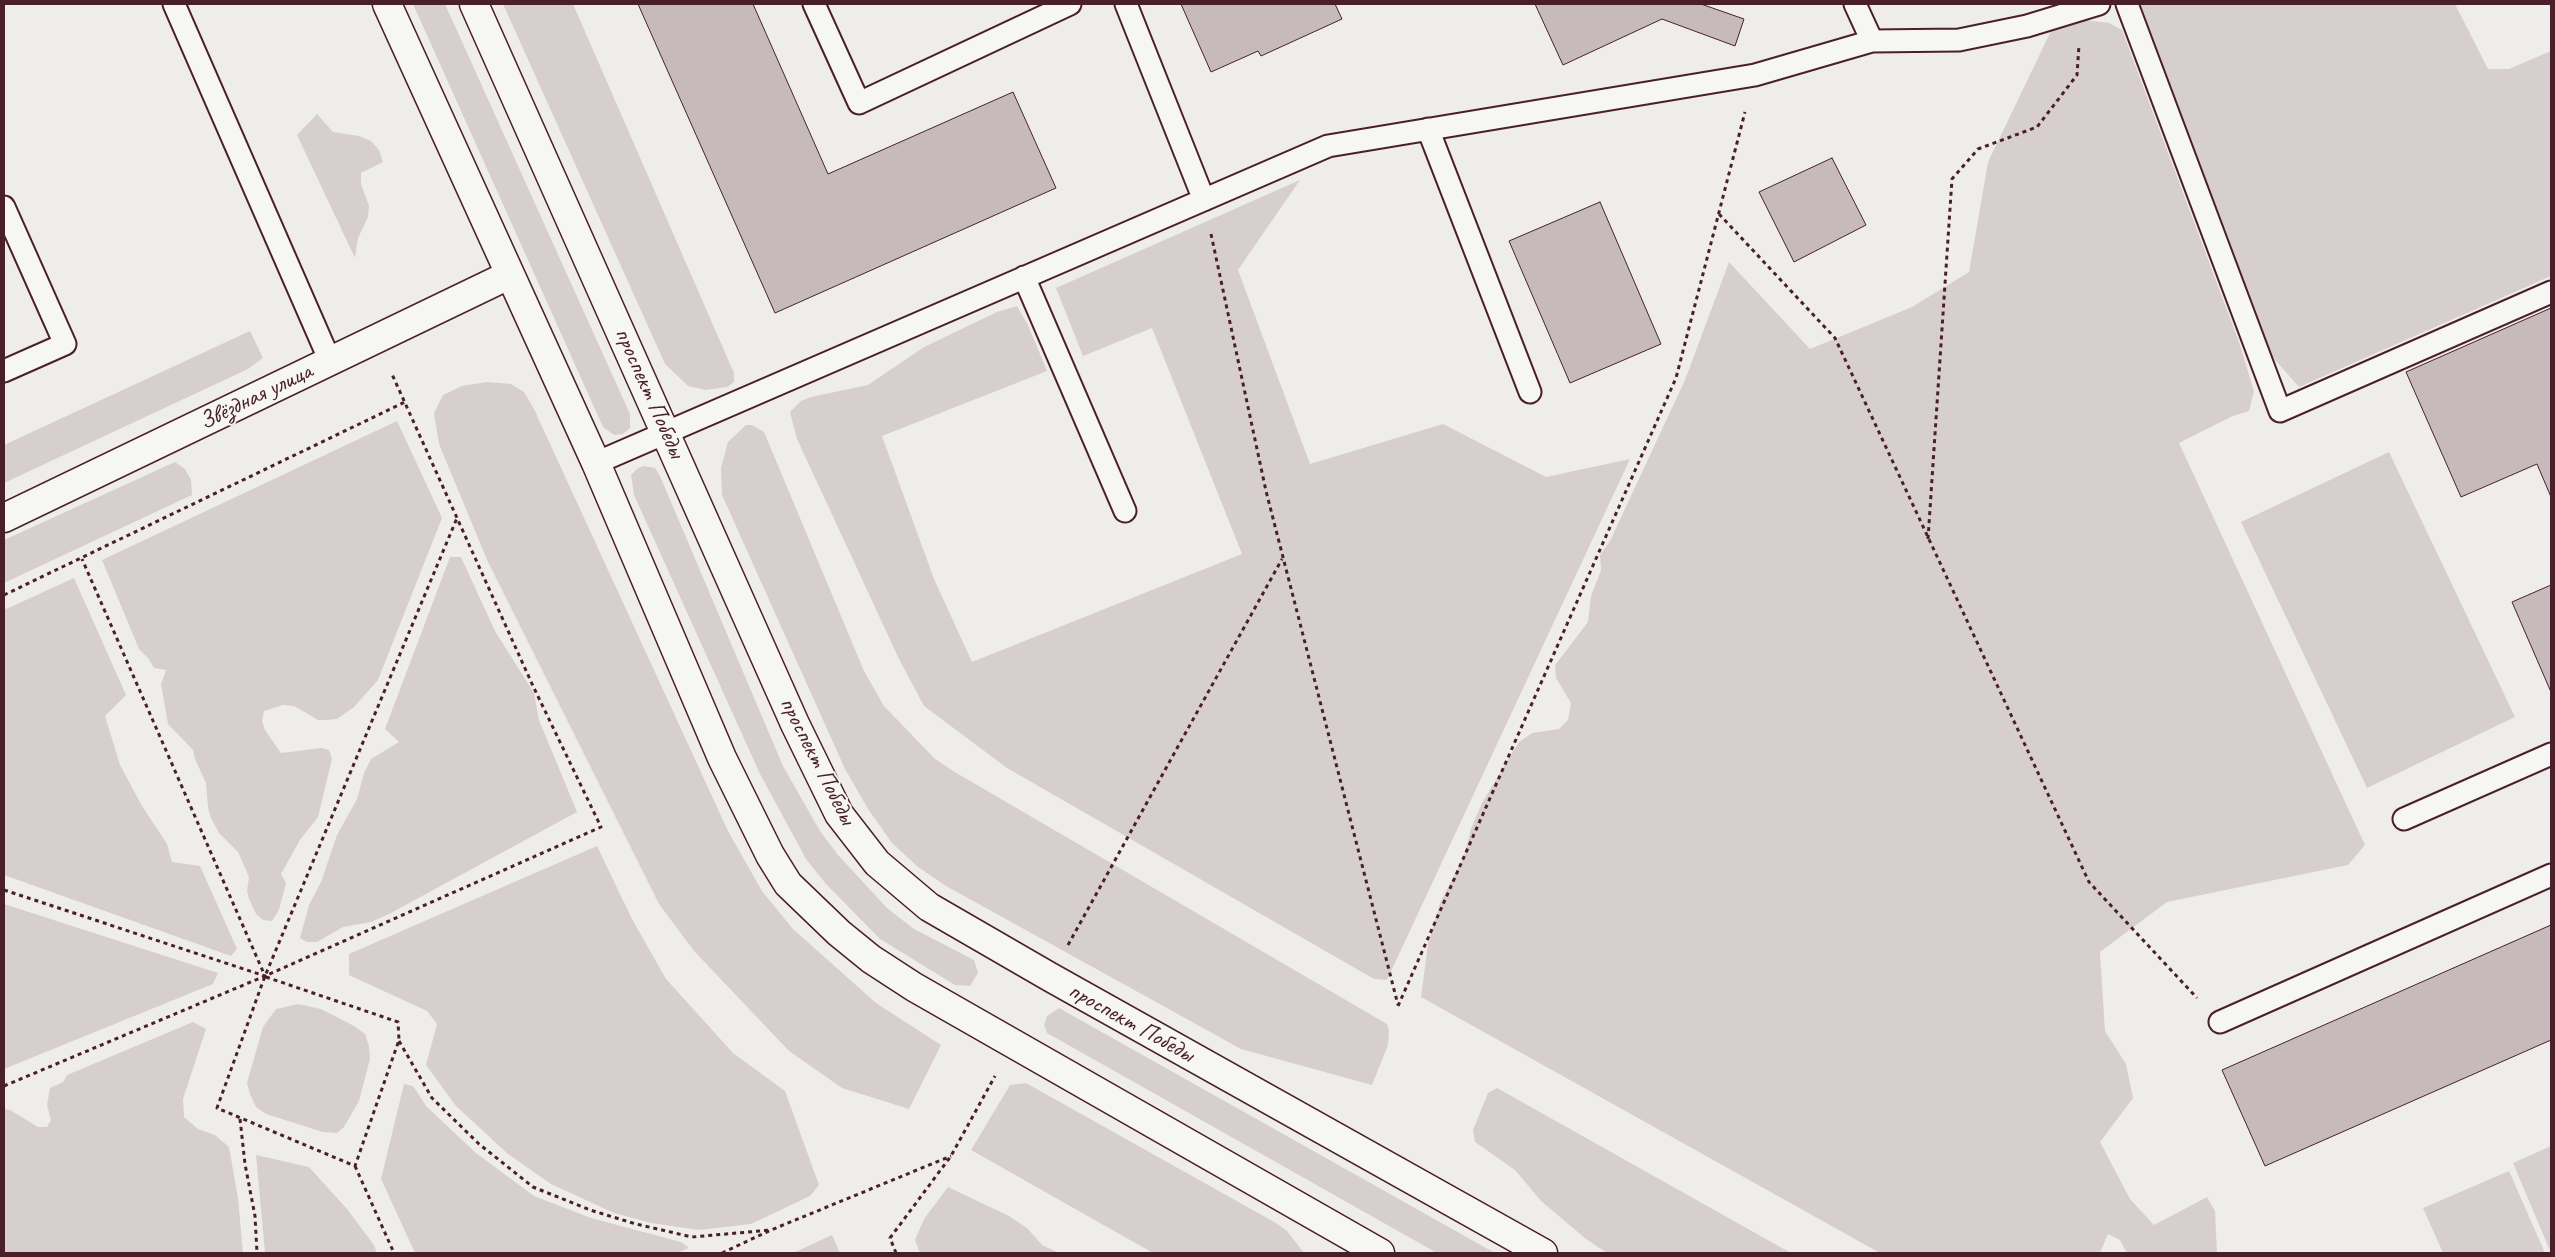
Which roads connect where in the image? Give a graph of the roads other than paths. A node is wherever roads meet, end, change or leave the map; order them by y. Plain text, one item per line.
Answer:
1 (174, 4) edge
2 (387, 4) edge
3 (474, 4) edge
4 (814, 4) edge
5 (1070, 4) edge
6 (1855, 4) edge
7 (2127, 4) edge
8 (1127, 5) edge
9 (2090, 6) edge
10 (1872, 42) junction
11 (1428, 129) junction
12 (1204, 200) junction
13 (4, 207) edge
14 (509, 275) junction
15 (1024, 277) junction
16 (2551, 292) edge
17 (330, 361) junction
18 (4, 371) edge
19 (1530, 392) dead end
20 (666, 432) junction
21 (596, 463) junction
22 (1125, 511) dead end
23 (4, 518) edge
24 (2551, 754) edge
25 (2404, 819) dead end
26 (2551, 875) edge
27 (2220, 1022) road end
28 (1380, 1253) edge
29 (1543, 1253) edge

1 - 17 lane
2 - 14 main road
3 - 20 main road, проспект Победы
4 - 5 lane
6 - 10 lane
7 - 16 lane
8 - 12 lane
9 - 10 lane
10 - 11 lane
11 - 12 lane
11 - 19 lane
12 - 15 lane
13 - 18 lane
14 - 17 main road, Звёздная улица
14 - 21 main road
15 - 20 lane
15 - 22 lane
17 - 23 main road, Звёздная улица
20 - 21 lane
20 - 29 main road, проспект Победы
21 - 28 main road
24 - 25 lane
26 - 27 lane

